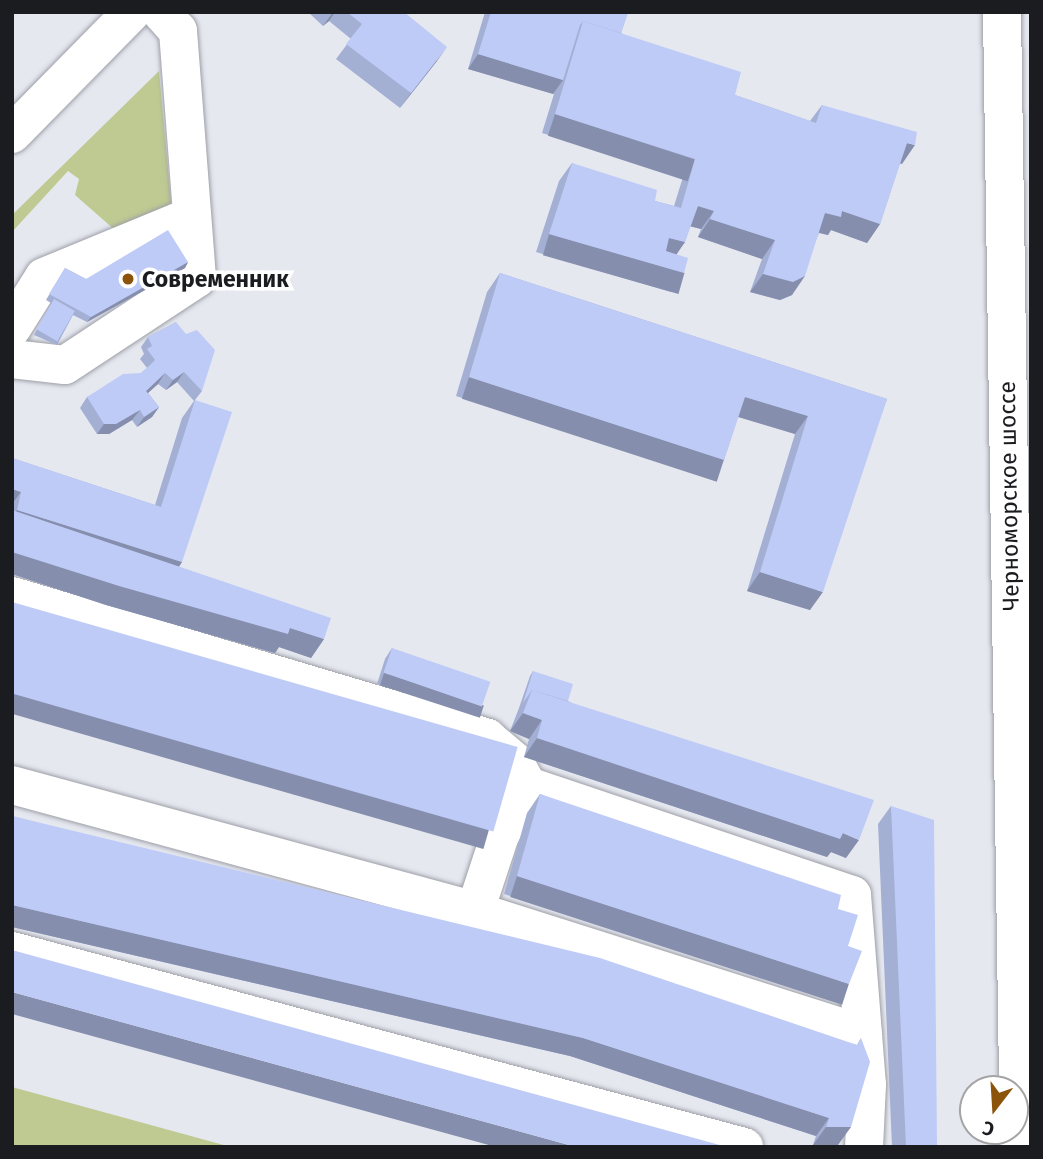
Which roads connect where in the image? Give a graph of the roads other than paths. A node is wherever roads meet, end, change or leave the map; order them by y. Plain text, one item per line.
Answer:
1 (132, 12) edge
2 (161, 12) edge
3 (1002, 12) edge
4 (12, 134) edge
5 (192, 216) junction
6 (12, 328) edge
7 (12, 359) edge
8 (12, 596) edge
9 (12, 785) edge
10 (528, 786) junction
11 (475, 911) junction
12 (12, 951) edge
13 (863, 1034) junction
14 (744, 1147) edge
15 (864, 1147) edge
16 (1019, 1147) edge

1 - 4 main road
2 - 5 main road
3 - 16 main road, Черноморское шоссе
5 - 6 main road
5 - 7 main road
8 - 10 main road
9 - 11 main road
10 - 11 main road
10 - 13 main road
11 - 13 main road
12 - 14 main road
13 - 15 main road

